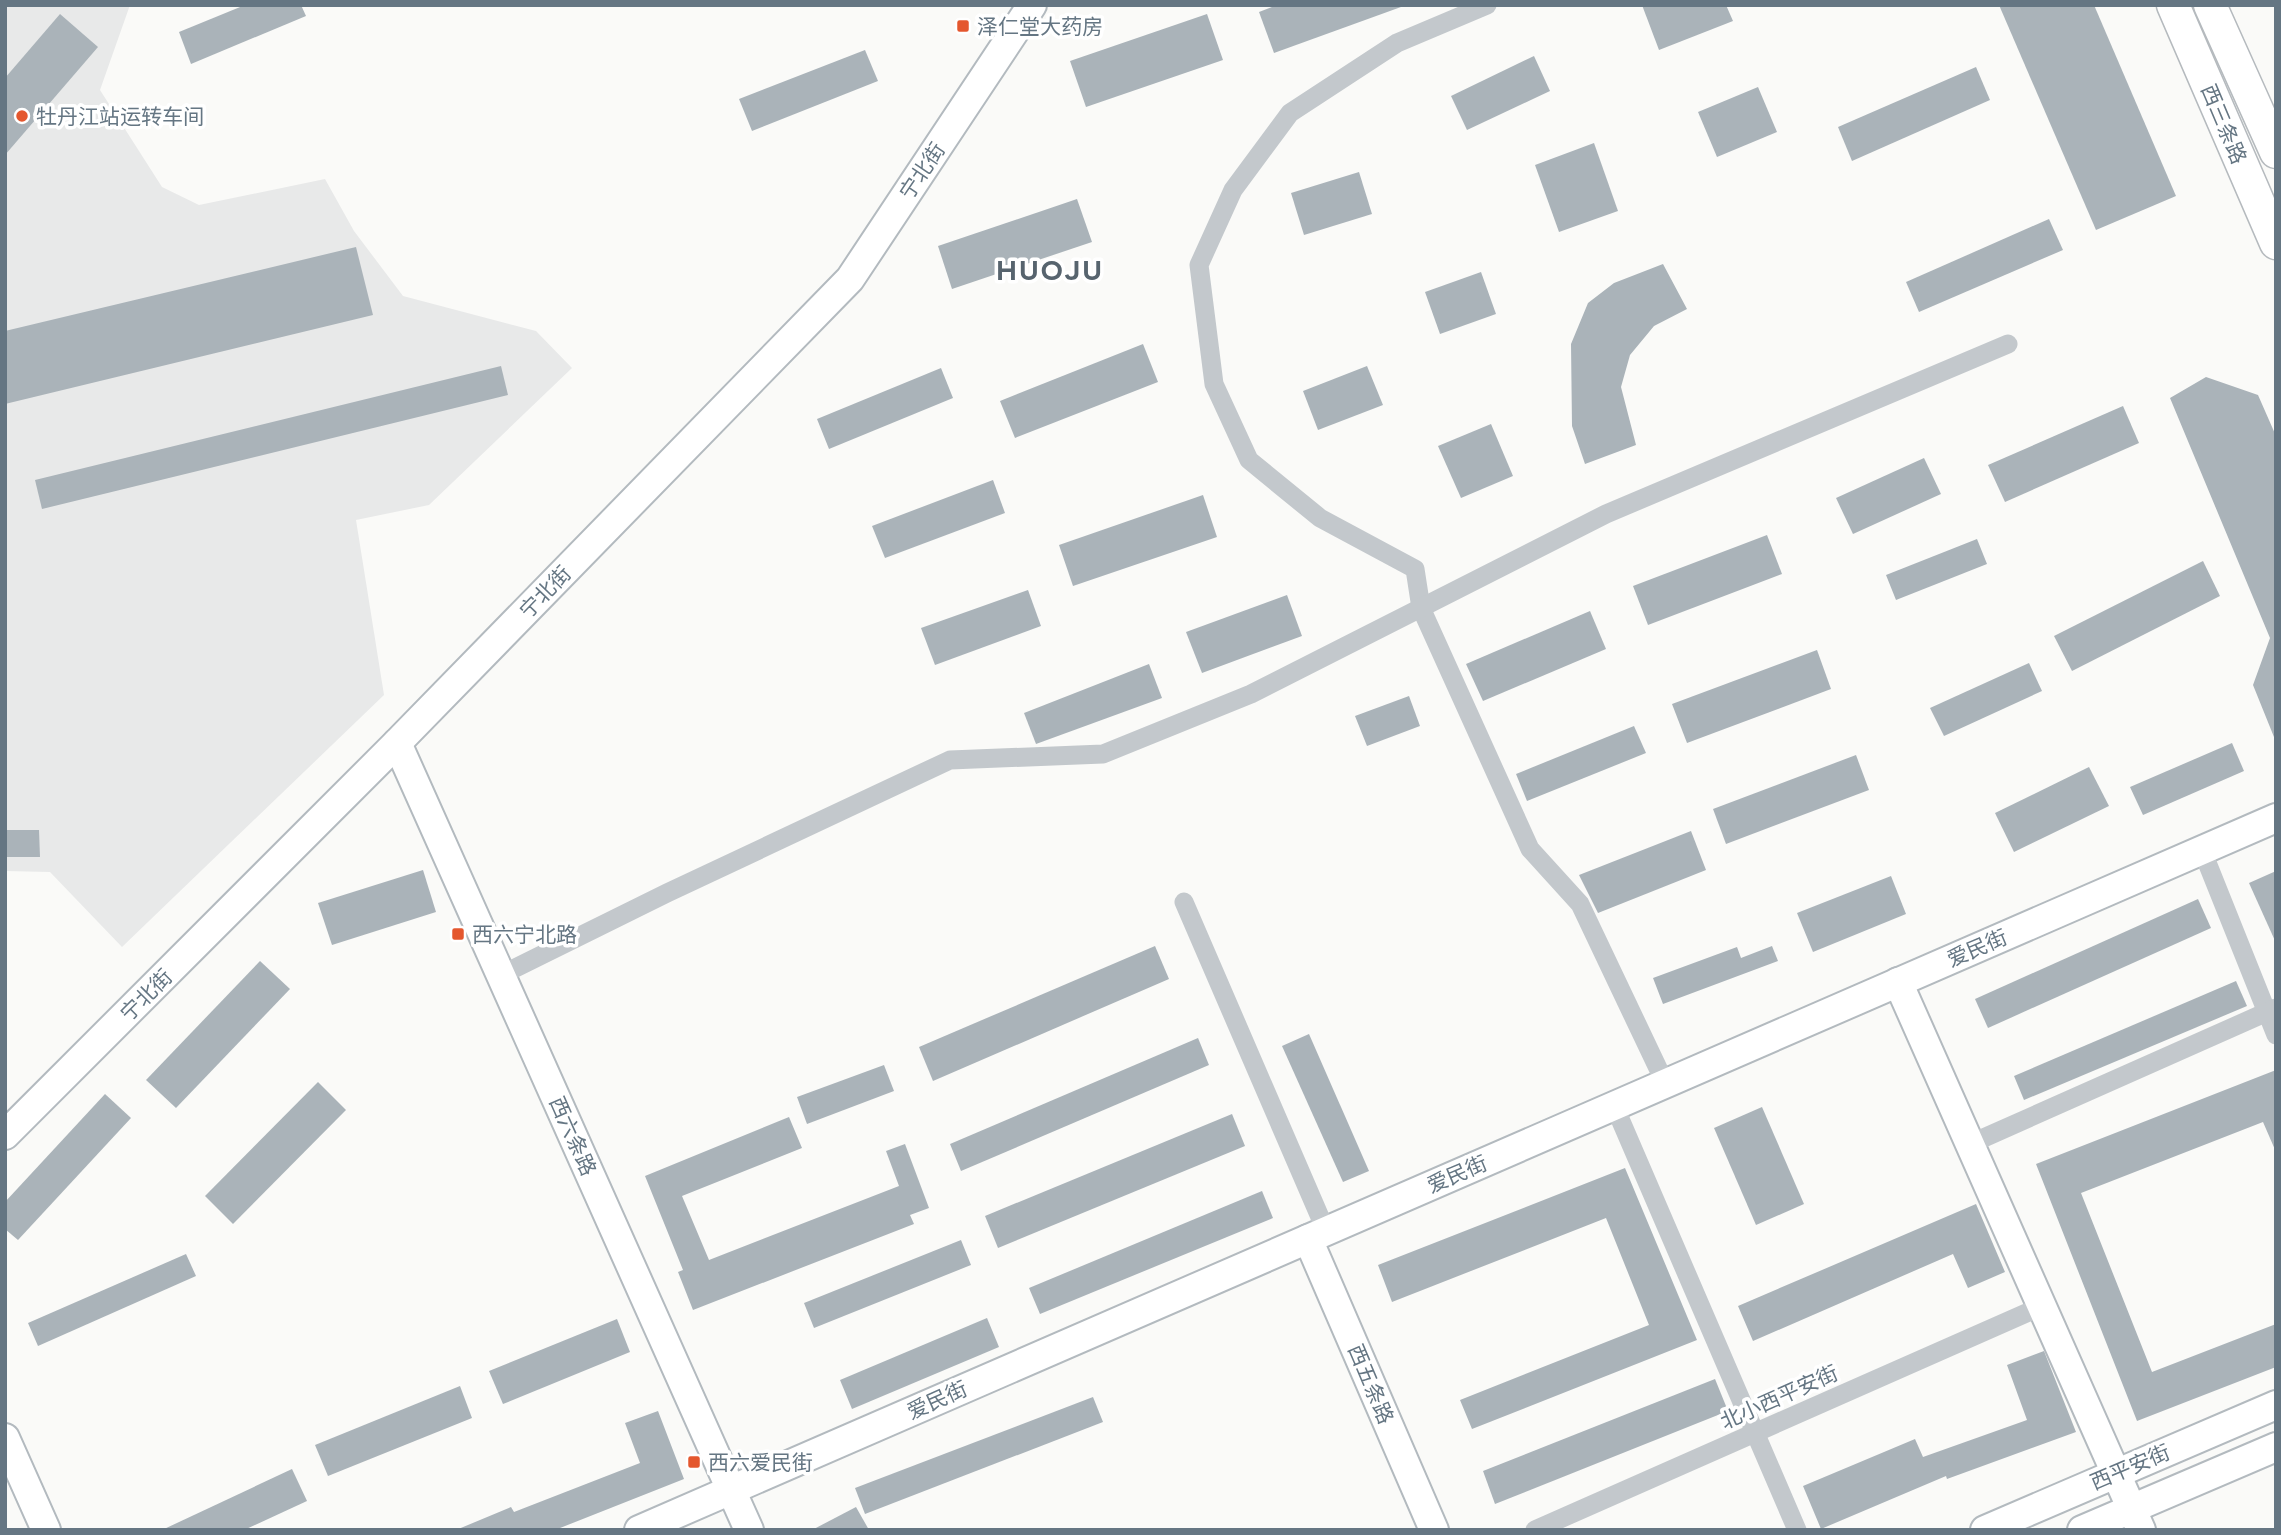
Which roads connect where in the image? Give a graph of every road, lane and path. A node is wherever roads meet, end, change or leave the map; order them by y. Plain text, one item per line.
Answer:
1 (1032, 5) edge
2 (1487, 5) edge
3 (2172, 5) edge
4 (2210, 5) edge
5 (2276, 152) edge
6 (2276, 242) edge
7 (2008, 344) dead end
8 (1421, 608) junction
9 (397, 743) junction
10 (2276, 818) edge
11 (2202, 850) junction
12 (1184, 902) dead end
13 (501, 975) junction
14 (1898, 982) junction
15 (2271, 1010) edge
16 (2276, 1035) edge
17 (1665, 1083) junction
18 (1614, 1105) junction
19 (5, 1135) edge
20 (1970, 1144) junction
21 (1317, 1235) junction
22 (2042, 1306) junction
23 (2276, 1405) edge
24 (1755, 1433) junction
25 (5, 1438) edge
26 (2276, 1447) edge
27 (2116, 1473) junction
28 (731, 1490) junction
29 (2137, 1519) edge
30 (46, 1530) edge
31 (639, 1530) edge
32 (749, 1530) edge
33 (1434, 1530) edge
34 (1535, 1530) edge
35 (1797, 1530) edge
36 (1985, 1530) edge
37 (2082, 1530) edge

1 - 9 street, 宁北街
2 - 8 street
3 - 6 main road, 西三条路
4 - 5 main road, 西三条路
7 - 8 street
8 - 13 street
8 - 17 street
9 - 13 street, 西六条路
9 - 19 street, 宁北街
10 - 11 street, 爱民街
11 - 14 street, 爱民街
11 - 15 street
12 - 21 street
13 - 28 street, 西六条路
14 - 17 street, 爱民街
14 - 20 street
15 - 16 street
15 - 20 street
17 - 18 street, 爱民街
18 - 21 street, 爱民街
18 - 24 street
20 - 22 street
21 - 28 street, 爱民街
21 - 33 street, 西五条路
22 - 24 street, 北小西平安街
22 - 27 street
23 - 27 street, 西平安街
24 - 34 street, 北小西平安街
24 - 35 street
25 - 30 street
26 - 29 street, 西平安街
27 - 29 street
27 - 36 street, 西平安街
28 - 31 street, 爱民街
28 - 32 street, 西六条路
29 - 37 street, 西平安街

